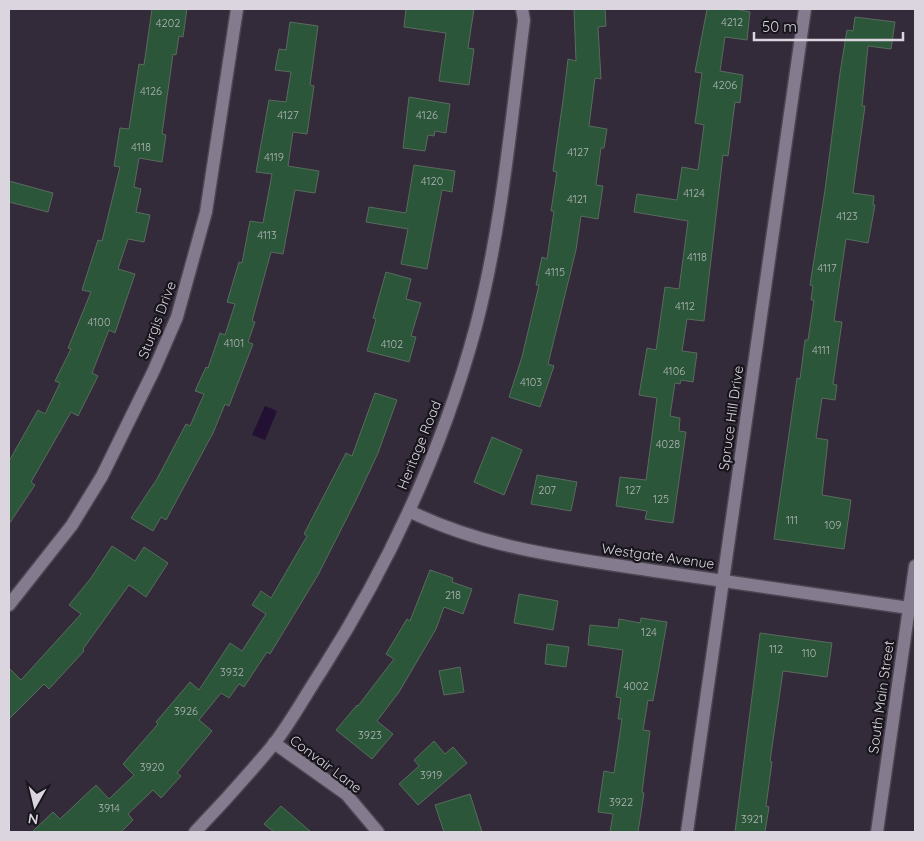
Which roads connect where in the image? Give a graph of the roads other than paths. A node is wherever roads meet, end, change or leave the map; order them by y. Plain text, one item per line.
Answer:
1 (237, 9) edge
2 (522, 9) edge
3 (805, 9) edge
4 (409, 510) junction
5 (915, 566) edge
6 (723, 581) junction
7 (9, 605) edge
8 (909, 608) junction
9 (274, 743) junction
10 (195, 832) edge
11 (378, 832) edge
12 (687, 832) edge
13 (877, 832) edge

1 - 7 street, Sturgis Drive
2 - 4 street, Heritage Road
3 - 6 street, Spruce Hill Drive
4 - 6 street, Westgate Avenue
4 - 9 street, Heritage Road
5 - 8 street, South Main Street
6 - 8 street, Westgate Avenue
6 - 12 street, Spruce Hill Drive
8 - 13 street, South Main Street
9 - 10 street, Heritage Road
9 - 11 street, Convair Lane

